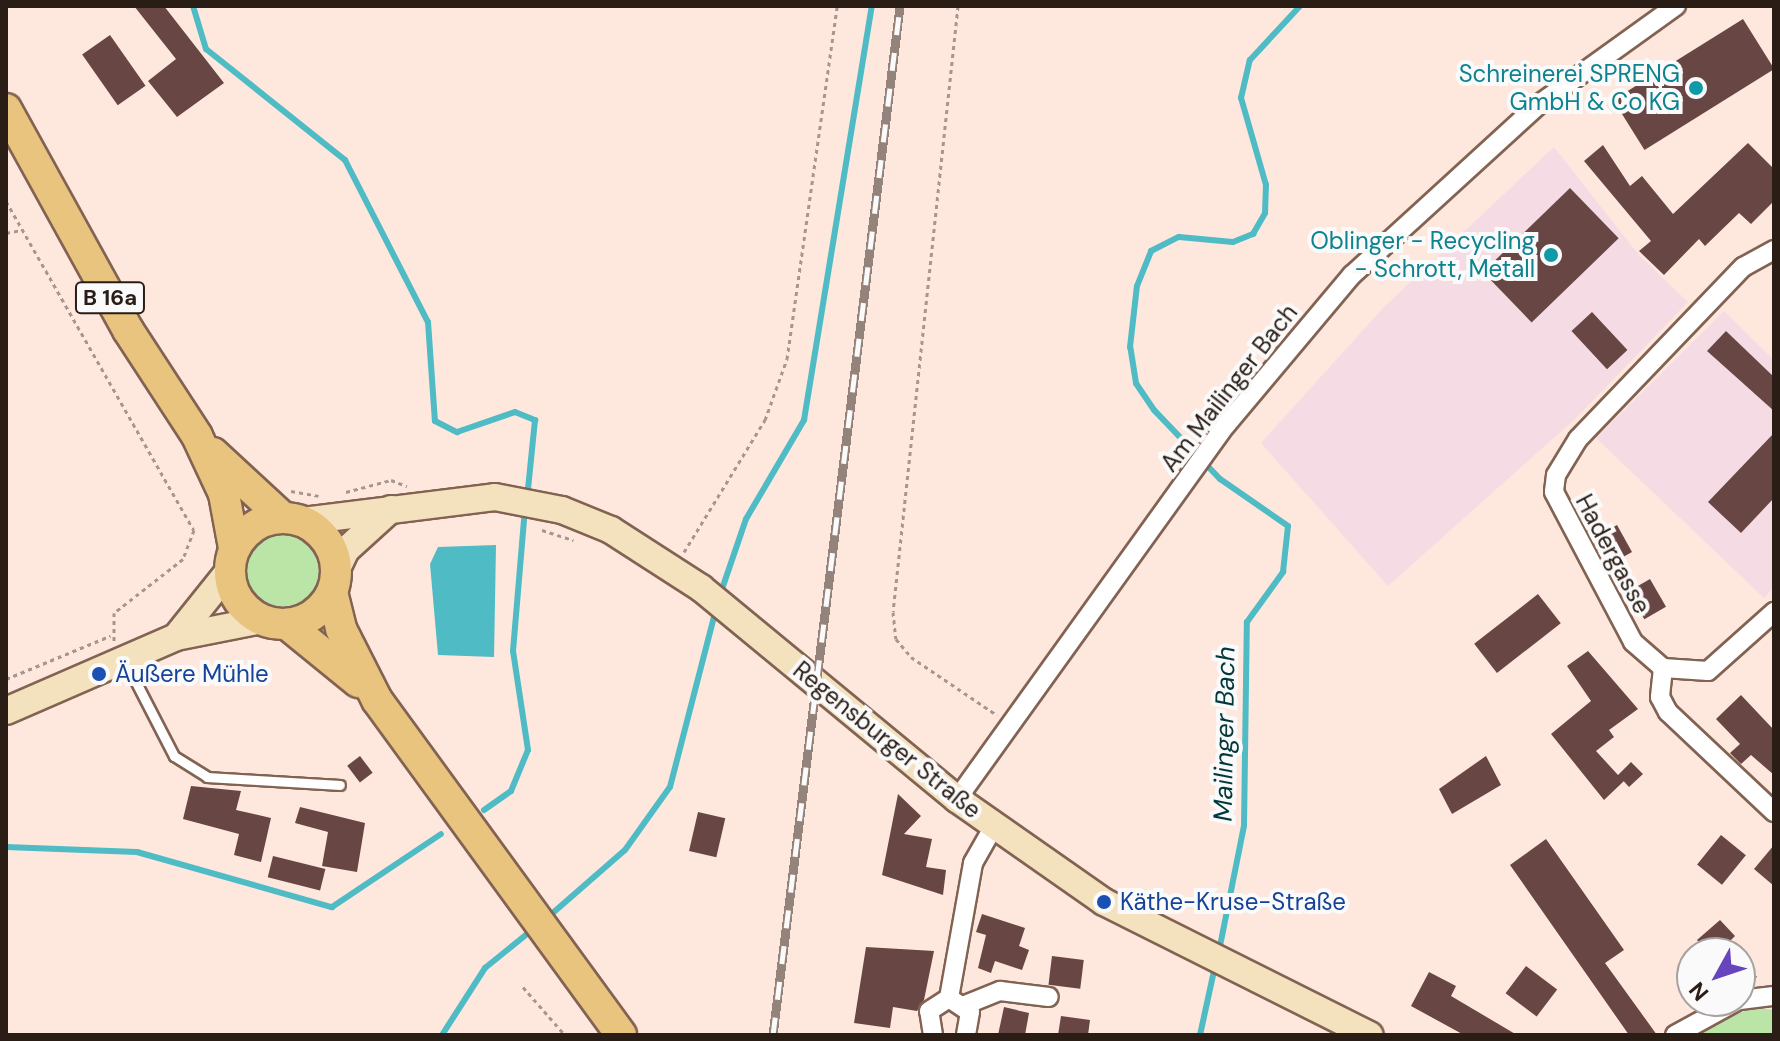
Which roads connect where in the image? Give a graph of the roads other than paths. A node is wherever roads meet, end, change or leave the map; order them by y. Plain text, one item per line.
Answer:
1 (1676, 6) edge
2 (6, 109) edge
3 (1774, 250) edge
4 (197, 436) junction
5 (407, 504) junction
6 (290, 509) junction
7 (232, 559) junction
8 (334, 582) junction
9 (1774, 612) edge
10 (275, 622) junction
11 (176, 637) junction
12 (125, 661) junction
13 (1663, 668) junction
14 (377, 700) junction
15 (6, 711) edge
16 (340, 785) dead end
17 (957, 799) junction
18 (1774, 812) edge
19 (994, 826) junction
20 (1049, 997) dead end
21 (957, 1002) junction
22 (1707, 1017) edge
23 (621, 1035) edge
24 (933, 1035) edge
25 (966, 1035) edge
26 (1370, 1035) edge
27 (1675, 1035) edge

1 - 17 street, Am Mailinger Bach
2 - 4 main road, B 16a
3 - 13 street, Hadergasse
4 - 6 main road, B 16a
4 - 7 main road, B 16a
5 - 6 street, Regensburger Straße
5 - 8 street
5 - 17 street, Regensburger Straße
6 - 7 main road
6 - 8 main road
7 - 10 main road
7 - 11 street
8 - 10 main road
8 - 14 main road
9 - 13 street
10 - 11 street
10 - 14 main road
11 - 12 street
12 - 15 street
12 - 16 lane
13 - 18 street
14 - 23 main road
17 - 19 street, Regensburger Straße
19 - 21 street
19 - 26 street, Regensburger Straße
20 - 21 street
21 - 24 street
21 - 25 street
22 - 27 street

